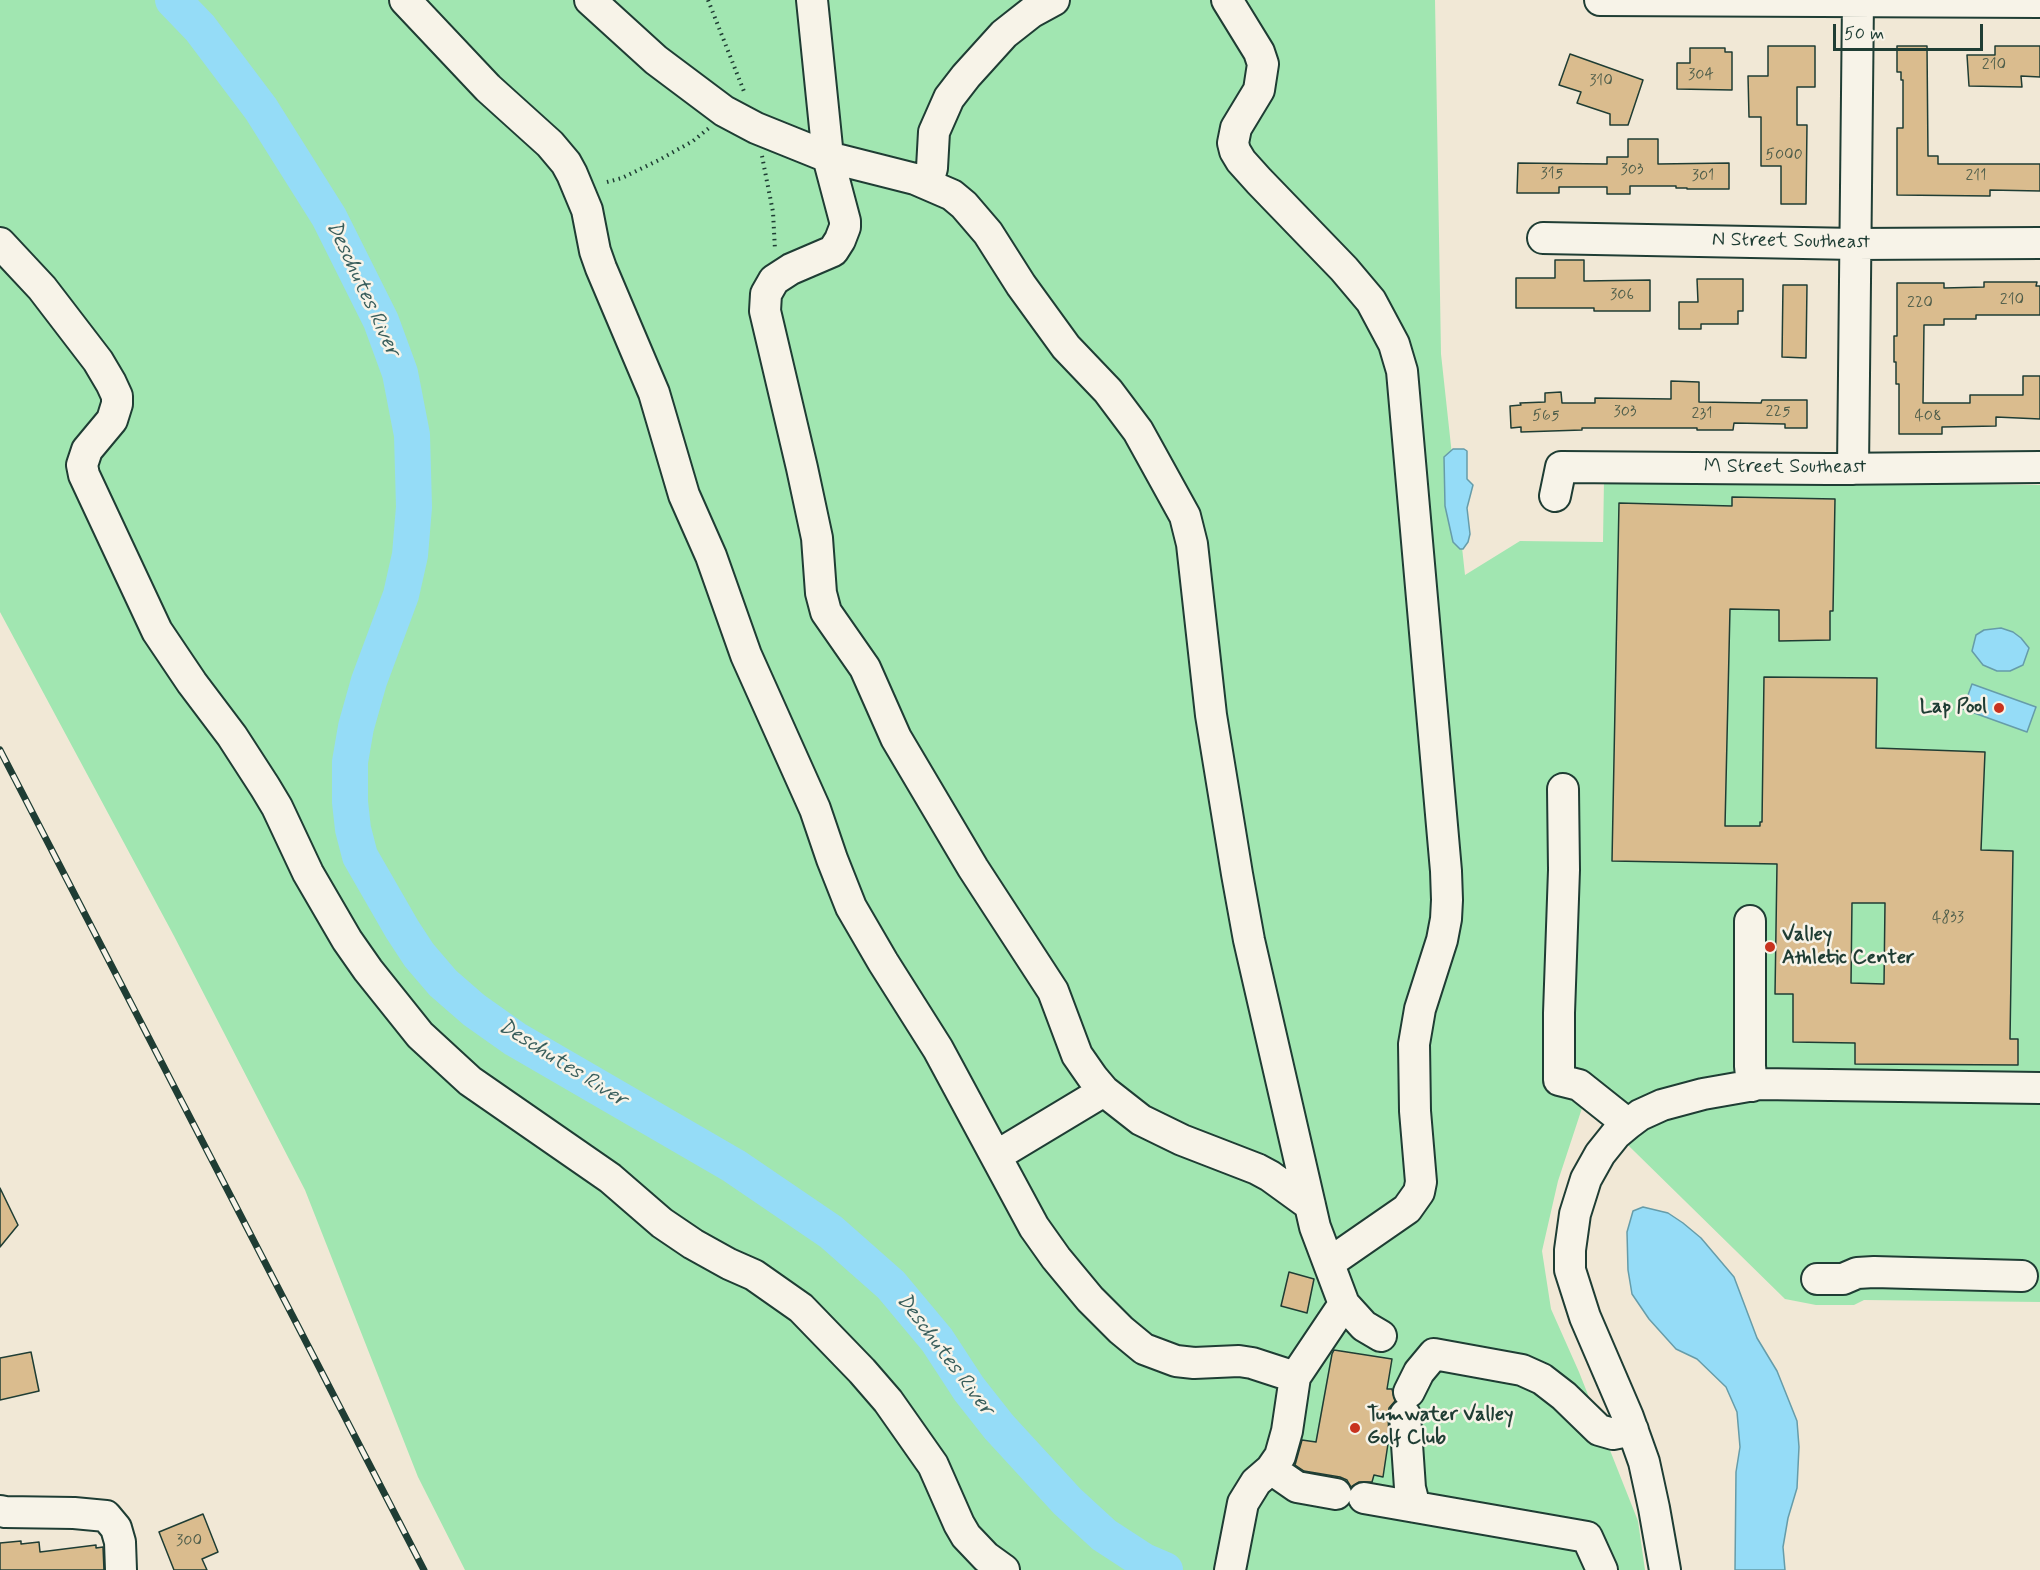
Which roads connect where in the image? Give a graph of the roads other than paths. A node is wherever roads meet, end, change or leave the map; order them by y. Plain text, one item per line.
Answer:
1 (405, 0) edge
2 (590, 0) edge
3 (812, 0) edge
4 (1054, 0) edge
5 (1227, 0) edge
6 (1600, 0) edge
7 (1858, 1) edge
8 (2040, 2) edge
9 (828, 157) junction
10 (928, 183) junction
11 (1543, 238) dead end
12 (0, 243) edge
13 (2040, 243) edge
14 (1855, 244) junction
15 (2040, 467) edge
16 (1853, 469) junction
17 (1555, 496) dead end
18 (1563, 789) dead end
19 (1750, 921) dead end
20 (1752, 1086) junction
21 (2040, 1088) edge
22 (1104, 1091) junction
23 (1628, 1124) junction
24 (996, 1156) junction
25 (1310, 1205) junction
26 (1329, 1263) junction
27 (2022, 1276) dead end
28 (1817, 1280) dead end
29 (1344, 1304) junction
30 (1381, 1336) dead end
31 (1295, 1377) junction
32 (1633, 1430) junction
33 (1271, 1469) junction
34 (1415, 1507) junction
35 (0, 1511) edge
36 (121, 1570) edge
37 (1004, 1570) edge
38 (1230, 1570) edge
39 (1602, 1570) edge
40 (1665, 1570) edge

1 - 24 street
2 - 9 street
3 - 9 street
4 - 10 street
5 - 26 street
6 - 7 street
7 - 8 street
7 - 14 street
9 - 10 street
9 - 22 street
10 - 25 street
11 - 14 street, N Street Southeast
12 - 37 street
13 - 14 street, N Street Southeast
14 - 16 street
15 - 16 street, M Street Southeast
16 - 17 street, M Street Southeast
18 - 23 street
19 - 20 street
20 - 21 street
20 - 23 street
22 - 24 street
22 - 25 street
23 - 32 street
24 - 31 street
25 - 26 street
26 - 29 street
27 - 28 street
29 - 30 street
29 - 31 street
31 - 33 street
32 - 34 street
32 - 40 street
33 - 34 street
33 - 38 street
34 - 39 street
35 - 36 street

